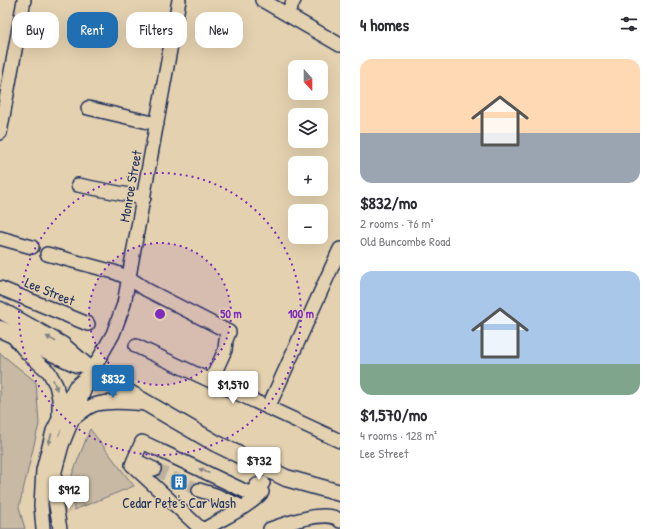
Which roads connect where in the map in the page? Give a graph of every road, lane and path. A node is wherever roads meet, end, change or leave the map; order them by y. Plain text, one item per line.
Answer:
1 (24, 0) edge
2 (180, 0) edge
3 (262, 0) edge
4 (294, 0) edge
5 (287, 14) junction
6 (340, 45) edge
7 (88, 108) dead end
8 (157, 124) junction
9 (0, 133) edge
10 (78, 186) dead end
11 (144, 198) junction
12 (0, 238) edge
13 (32, 247) dead end
14 (340, 249) edge
15 (47, 254) dead end
16 (129, 278) junction
17 (0, 288) edge
18 (0, 310) edge
19 (88, 324) dead end
20 (6, 332) edge
21 (136, 346) dead end
22 (92, 371) junction
23 (211, 381) junction
24 (148, 404) junction
25 (268, 408) junction
26 (59, 417) junction
27 (72, 420) junction
28 (340, 441) edge
29 (134, 460) junction
30 (154, 469) tunnel mouth
31 (266, 477) junction
32 (199, 490) tunnel mouth
33 (340, 493) edge
34 (242, 507) junction
35 (313, 517) junction
36 (340, 521) edge
37 (43, 529) edge
38 (60, 529) edge
39 (201, 529) edge
40 (205, 529) edge
41 (270, 529) edge
42 (320, 529) edge

1 - 9 street
2 - 8 street, Monroe Street
3 - 5 street
4 - 5 street
5 - 6 street
7 - 8 street
8 - 11 street, Monroe Street
10 - 11 street
11 - 16 street, Monroe Street
12 - 13 street
14 - 25 street
15 - 16 street
16 - 22 street, Monroe Street
16 - 23 street
17 - 19 street, Lee Street
22 -> 18 main road
20 - 22 main road
20 -> 26 street
21 - 23 street
22 - 24 main road
22 - 26 street
22 - 27 street
23 - 25 street
24 - 27 street
24 - 31 main road
25 - 28 street
26 -> 37 street
27 - 38 street
29 - 30 street
31 -> 29 street
29 - 39 street
31 - 33 main road
31 - 34 street
32 - 34 street
34 - 40 street
35 - 36 street
35 - 41 street
35 - 42 street

